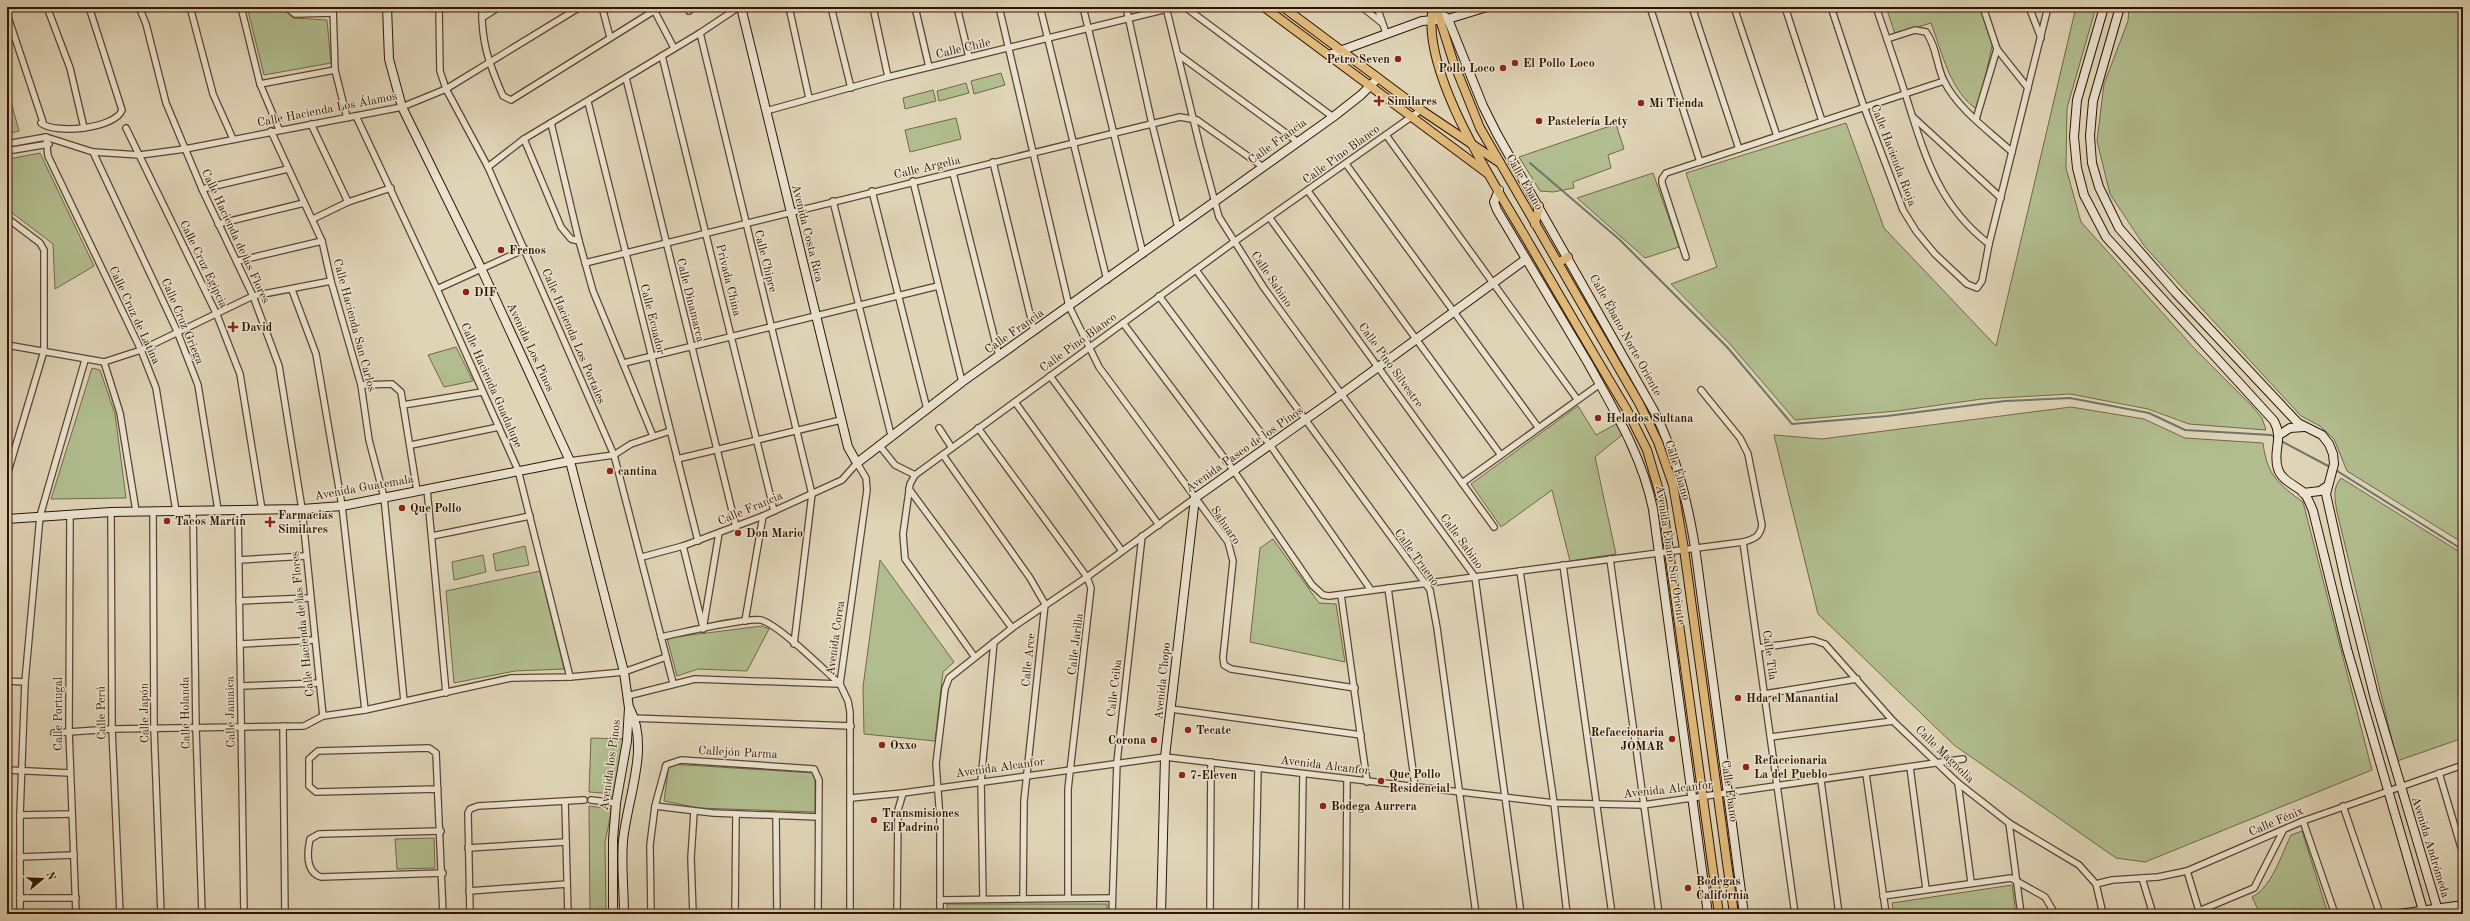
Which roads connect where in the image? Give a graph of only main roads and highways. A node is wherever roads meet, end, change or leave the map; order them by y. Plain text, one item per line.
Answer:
1 (1264, 7) edge
2 (1283, 7) edge
3 (1434, 12) edge
4 (1444, 20) road end
5 (1476, 149) junction
6 (1500, 163) junction
7 (1490, 174) junction
8 (1539, 206) road end
9 (1535, 225) junction
10 (1568, 256) road end
11 (1558, 263) junction
12 (1575, 322) junction
13 (1566, 326) road end
14 (1719, 914) edge
15 (1734, 914) edge

1 - 7 main road
2 - 5 main road
3 - 5 main road, Calle Ébano
4 - 6 main road, Calle Ébano
5 - 6 main road
5 - 7 main road, Calle Ébano
6 - 9 main road, Calle Ébano
7 - 12 main road, Calle Ébano
8 - 9 main road
9 - 11 main road, Calle Ébano
10 - 11 main road
11 - 15 main road, Calle Ébano
12 - 13 main road
12 - 14 main road, Calle Ébano

